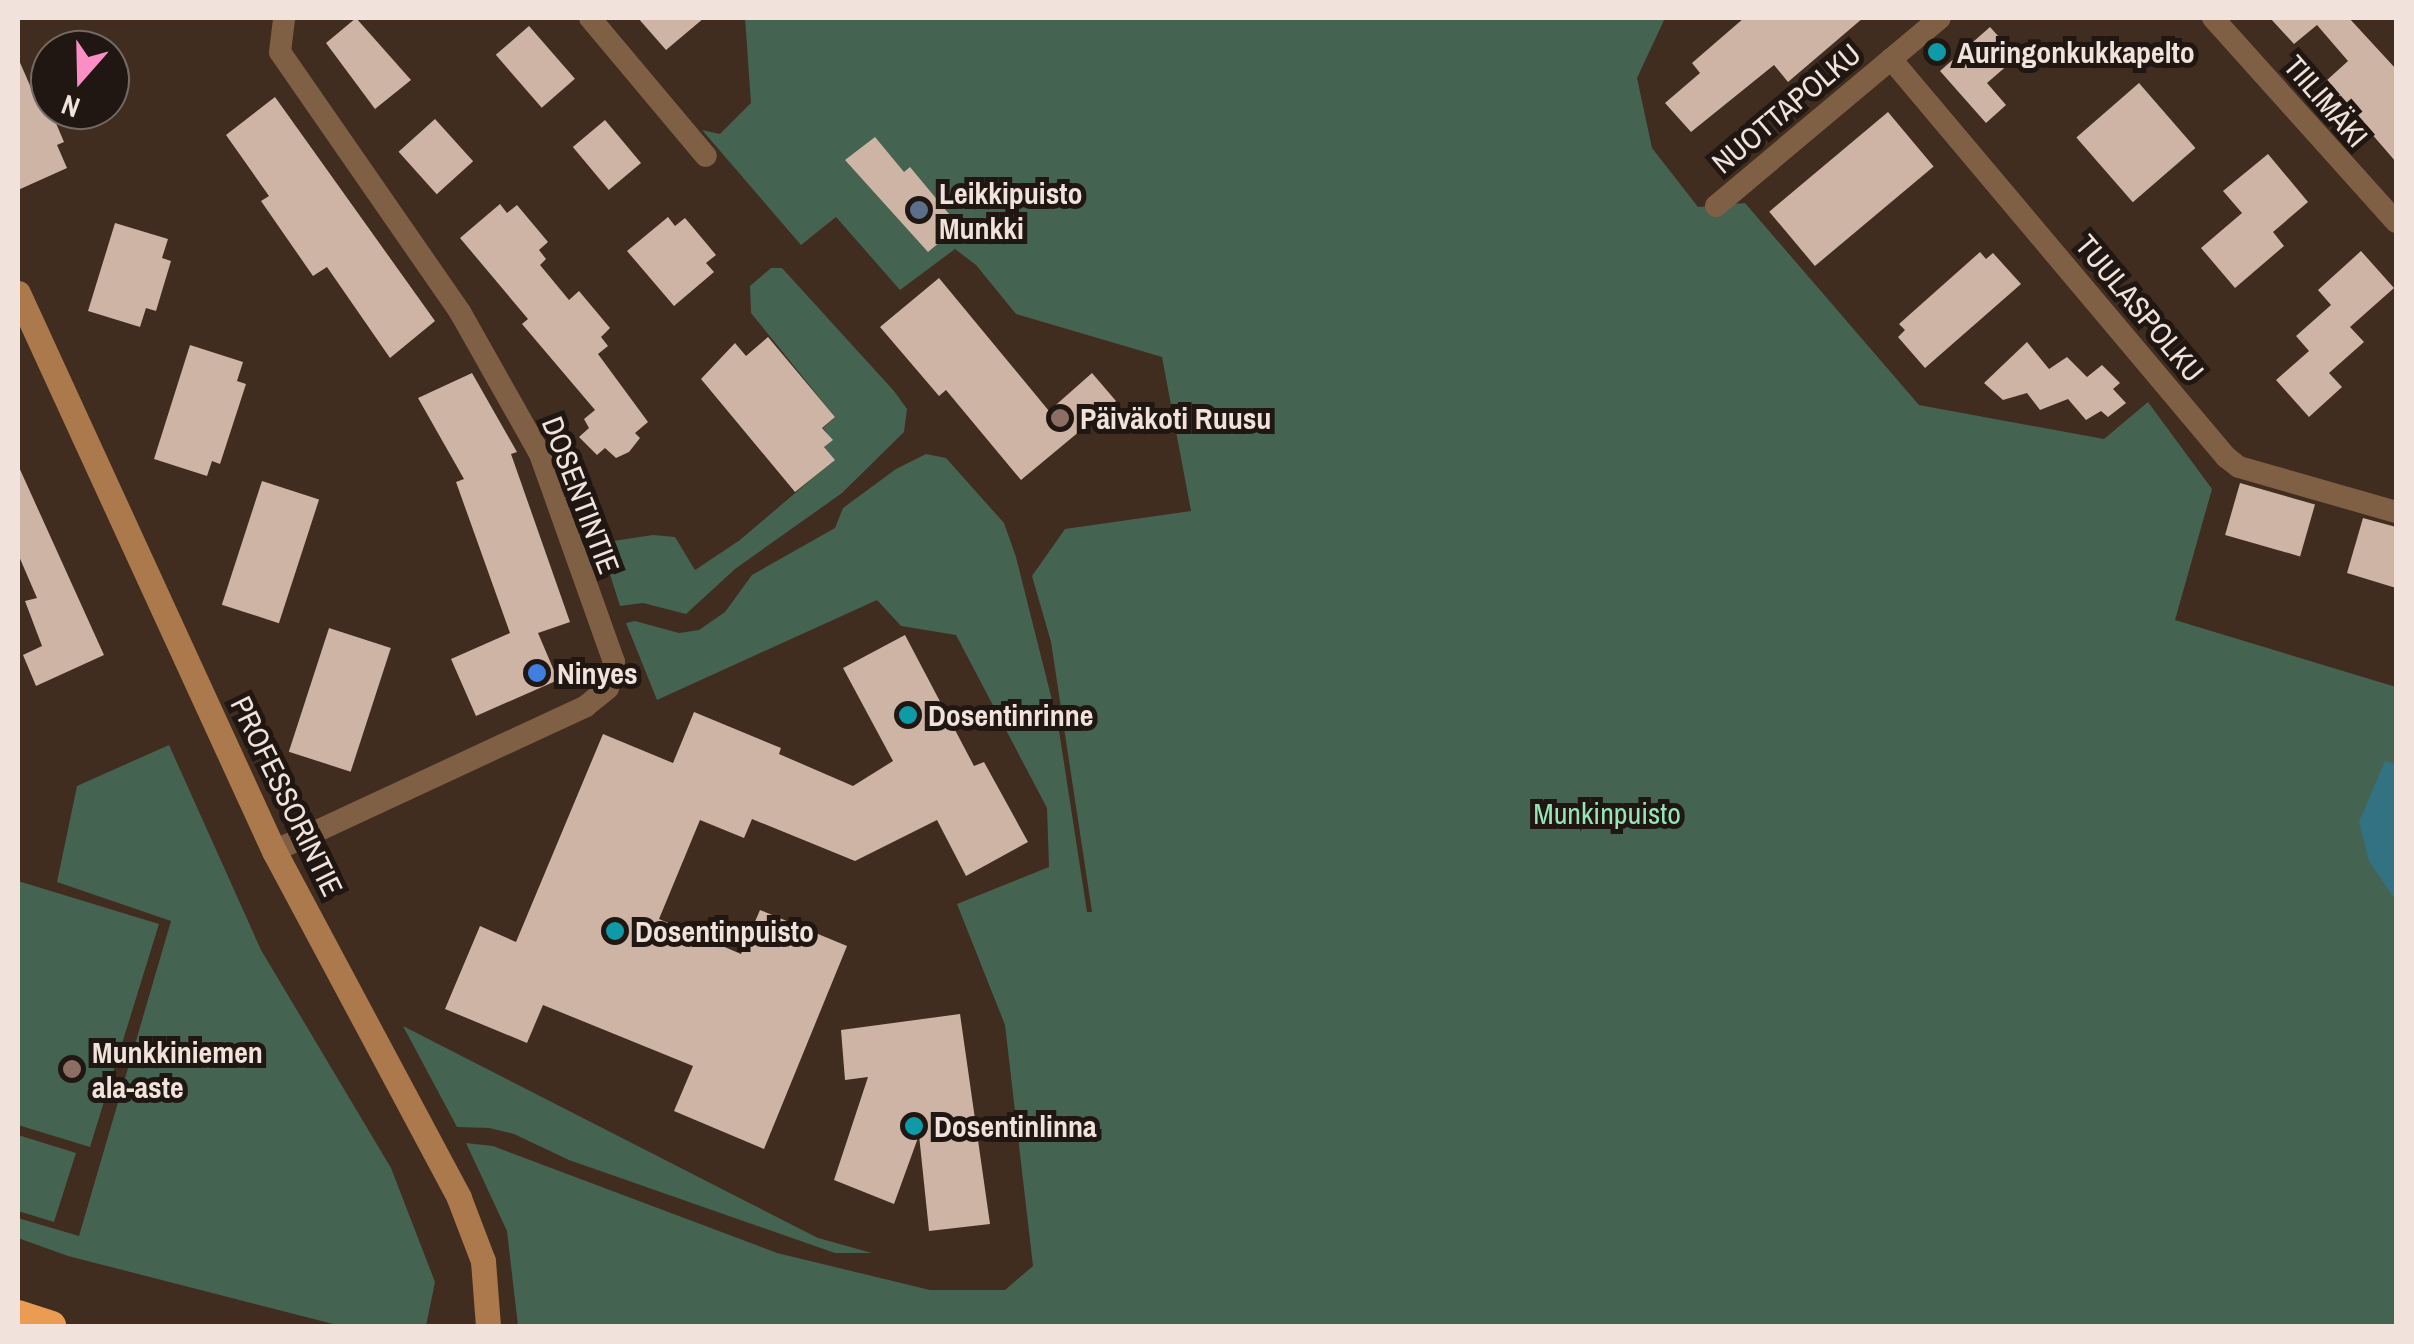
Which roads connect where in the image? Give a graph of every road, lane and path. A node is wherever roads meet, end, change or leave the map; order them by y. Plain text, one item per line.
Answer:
1 (284, 18) edge
2 (590, 18) edge
3 (1940, 18) edge
4 (2213, 18) edge
5 (1891, 59) junction
6 (706, 156) dead end
7 (1716, 206) dead end
8 (2396, 222) edge
9 (18, 292) edge
10 (2396, 512) edge
11 (274, 851) junction
12 (18, 1315) edge
13 (51, 1326) edge
14 (488, 1326) edge

1 - 11 street, DOSENTINTIE
2 - 6 street
3 - 5 street, NUOTTAPOLKU
4 - 8 street, TIILIMÄKI
5 - 7 street, NUOTTAPOLKU
5 - 10 street, TUULASPOLKU
9 - 11 street, PROFESSORINTIE
11 - 14 street, PROFESSORINTIE
12 - 13 highway

